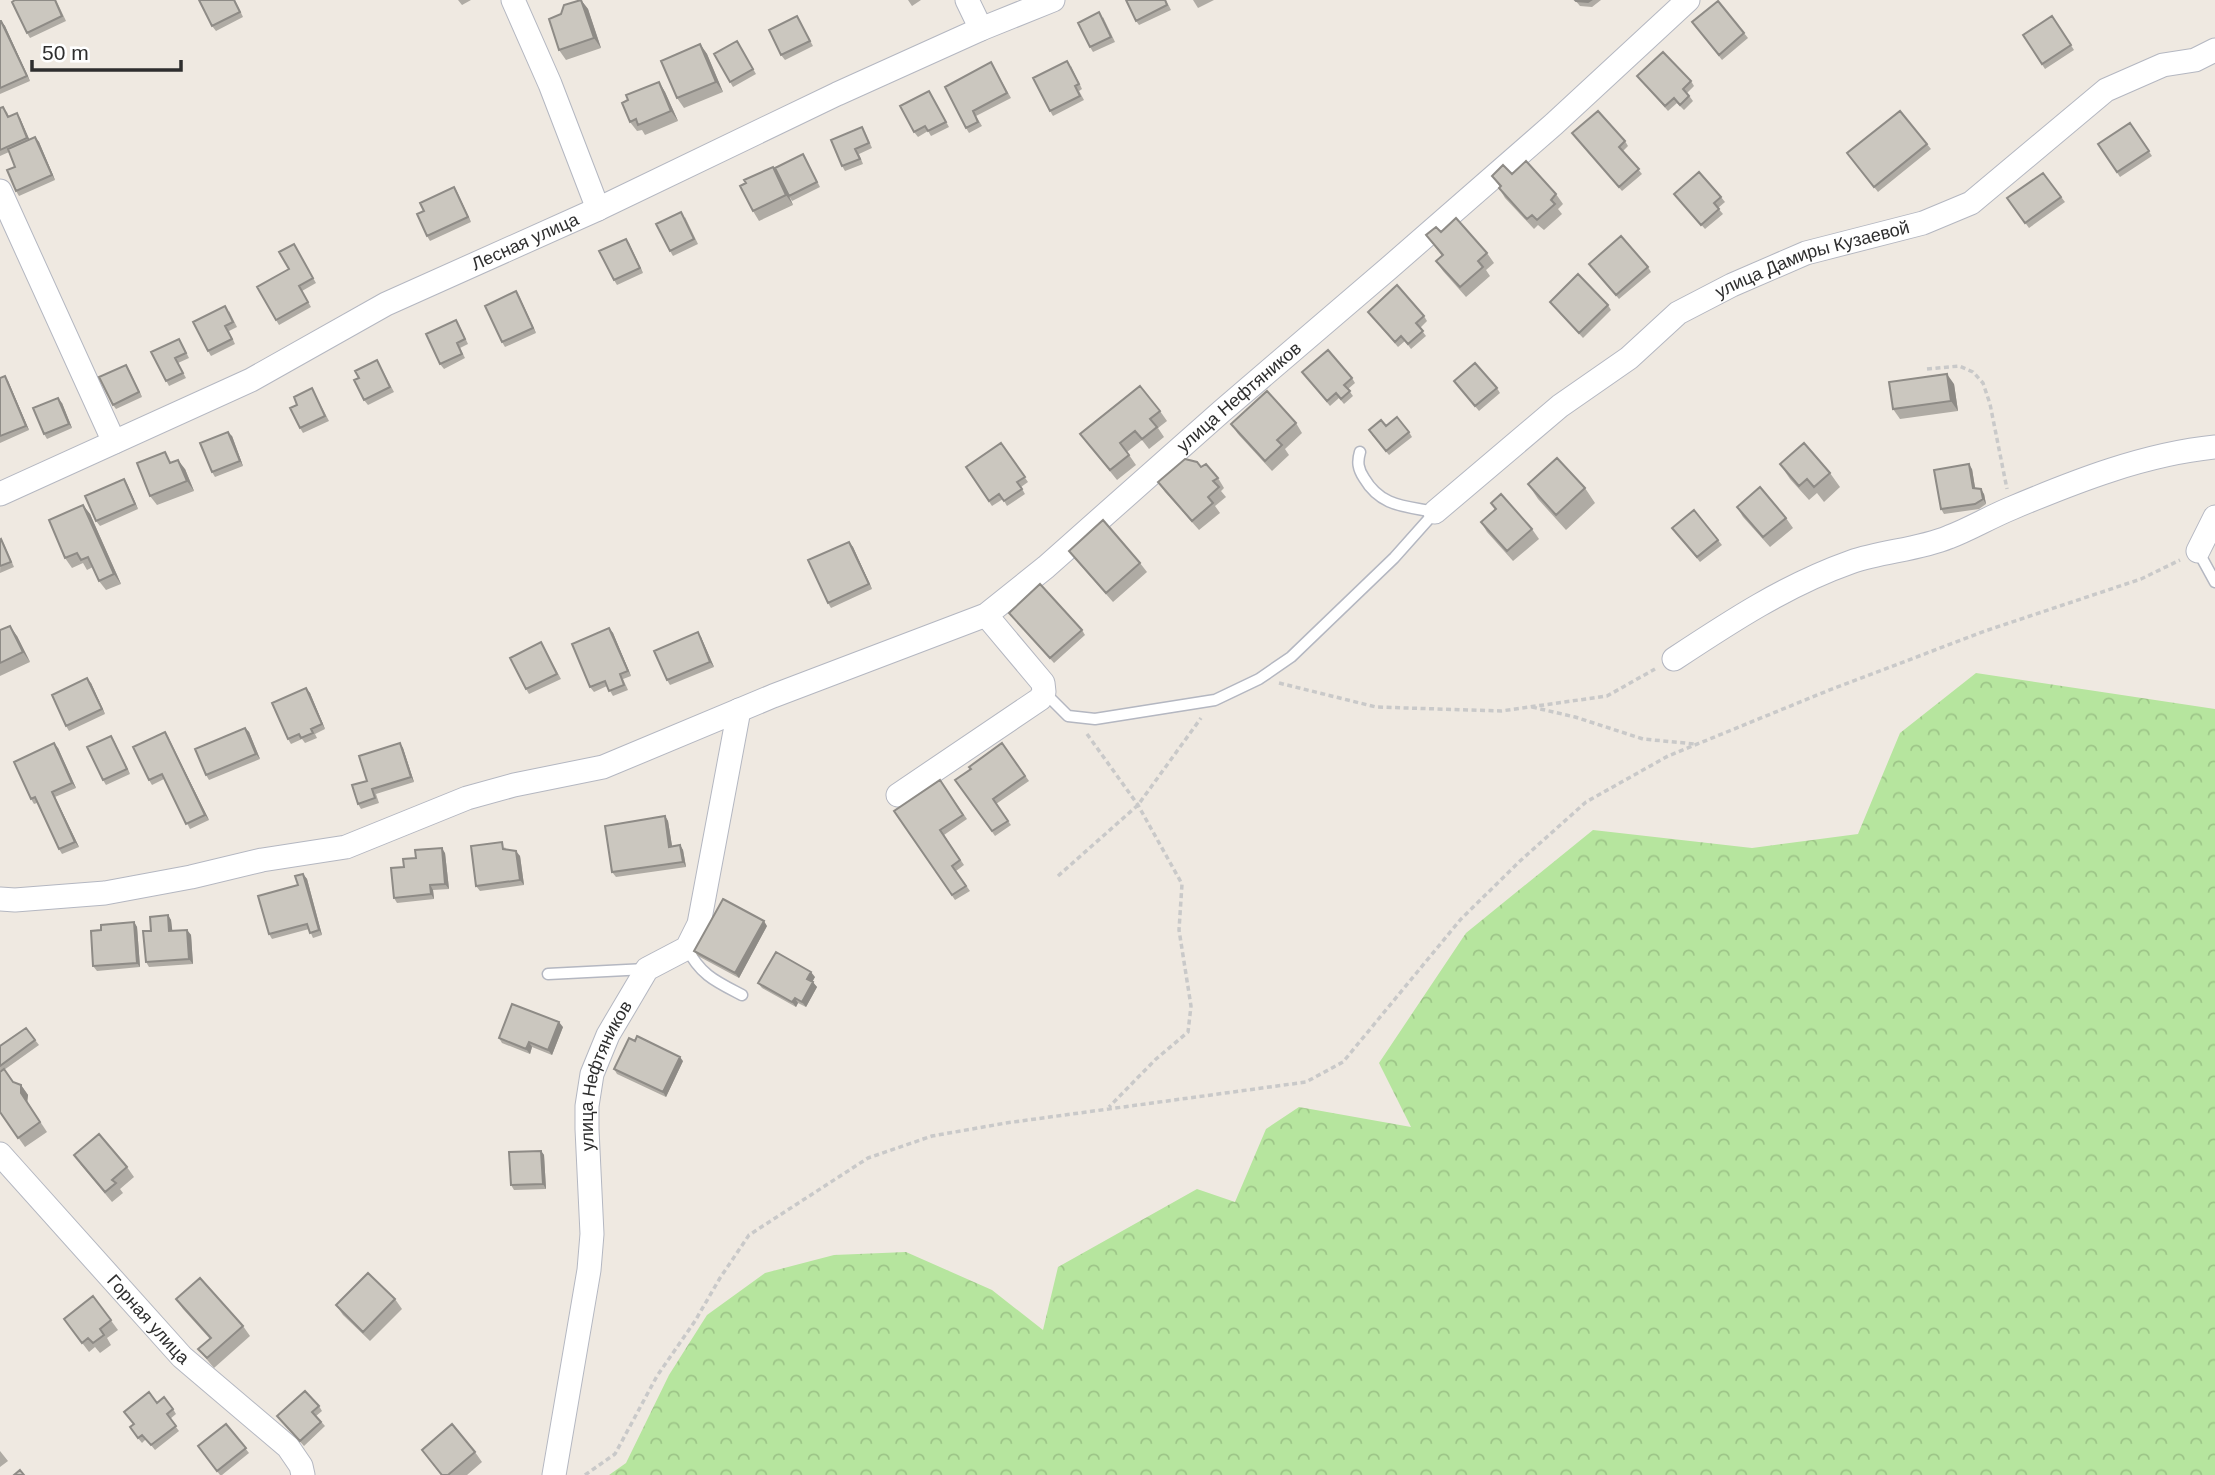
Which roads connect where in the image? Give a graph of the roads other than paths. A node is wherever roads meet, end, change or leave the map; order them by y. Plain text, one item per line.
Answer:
1 (513, 0) edge
2 (967, 0) edge
3 (1053, 0) edge
4 (1677, 4) edge
5 (981, 29) junction
6 (2208, 58) edge
7 (0, 191) edge
8 (598, 209) junction
9 (114, 442) junction
10 (2215, 447) edge
11 (1360, 452) dead end
12 (0, 494) edge
13 (1435, 512) junction
14 (2215, 517) edge
15 (2198, 551) joint
16 (2215, 582) edge
17 (986, 615) junction
18 (1674, 659) road end
19 (1044, 692) junction
20 (739, 710) junction
21 (898, 795) dead end
22 (0, 899) edge
23 (687, 947) junction
24 (647, 969) junction
25 (548, 974) dead end
26 (742, 995) dead end
27 (0, 1154) edge
28 (303, 1475) edge
29 (554, 1475) edge

1 - 8 street
2 - 5 street
3 - 5 street, Лесная улица
4 - 17 street, улица Нефтяников
5 - 8 street, Лесная улица
6 - 13 street, улица Дамиры Кузаевой
7 - 9 street
8 - 9 street, Лесная улица
9 - 12 street, Лесная улица
10 - 18 street
11 - 13 lane
13 - 19 lane
14 - 15 street
15 - 16 lane
17 - 19 street
17 - 20 street, улица Нефтяников
19 - 21 street
20 - 22 street, улица Нефтяников
20 - 23 street
23 - 24 street
23 - 26 lane
24 - 25 lane
24 - 29 street, улица Нефтяников
27 - 28 street, Горная улица

